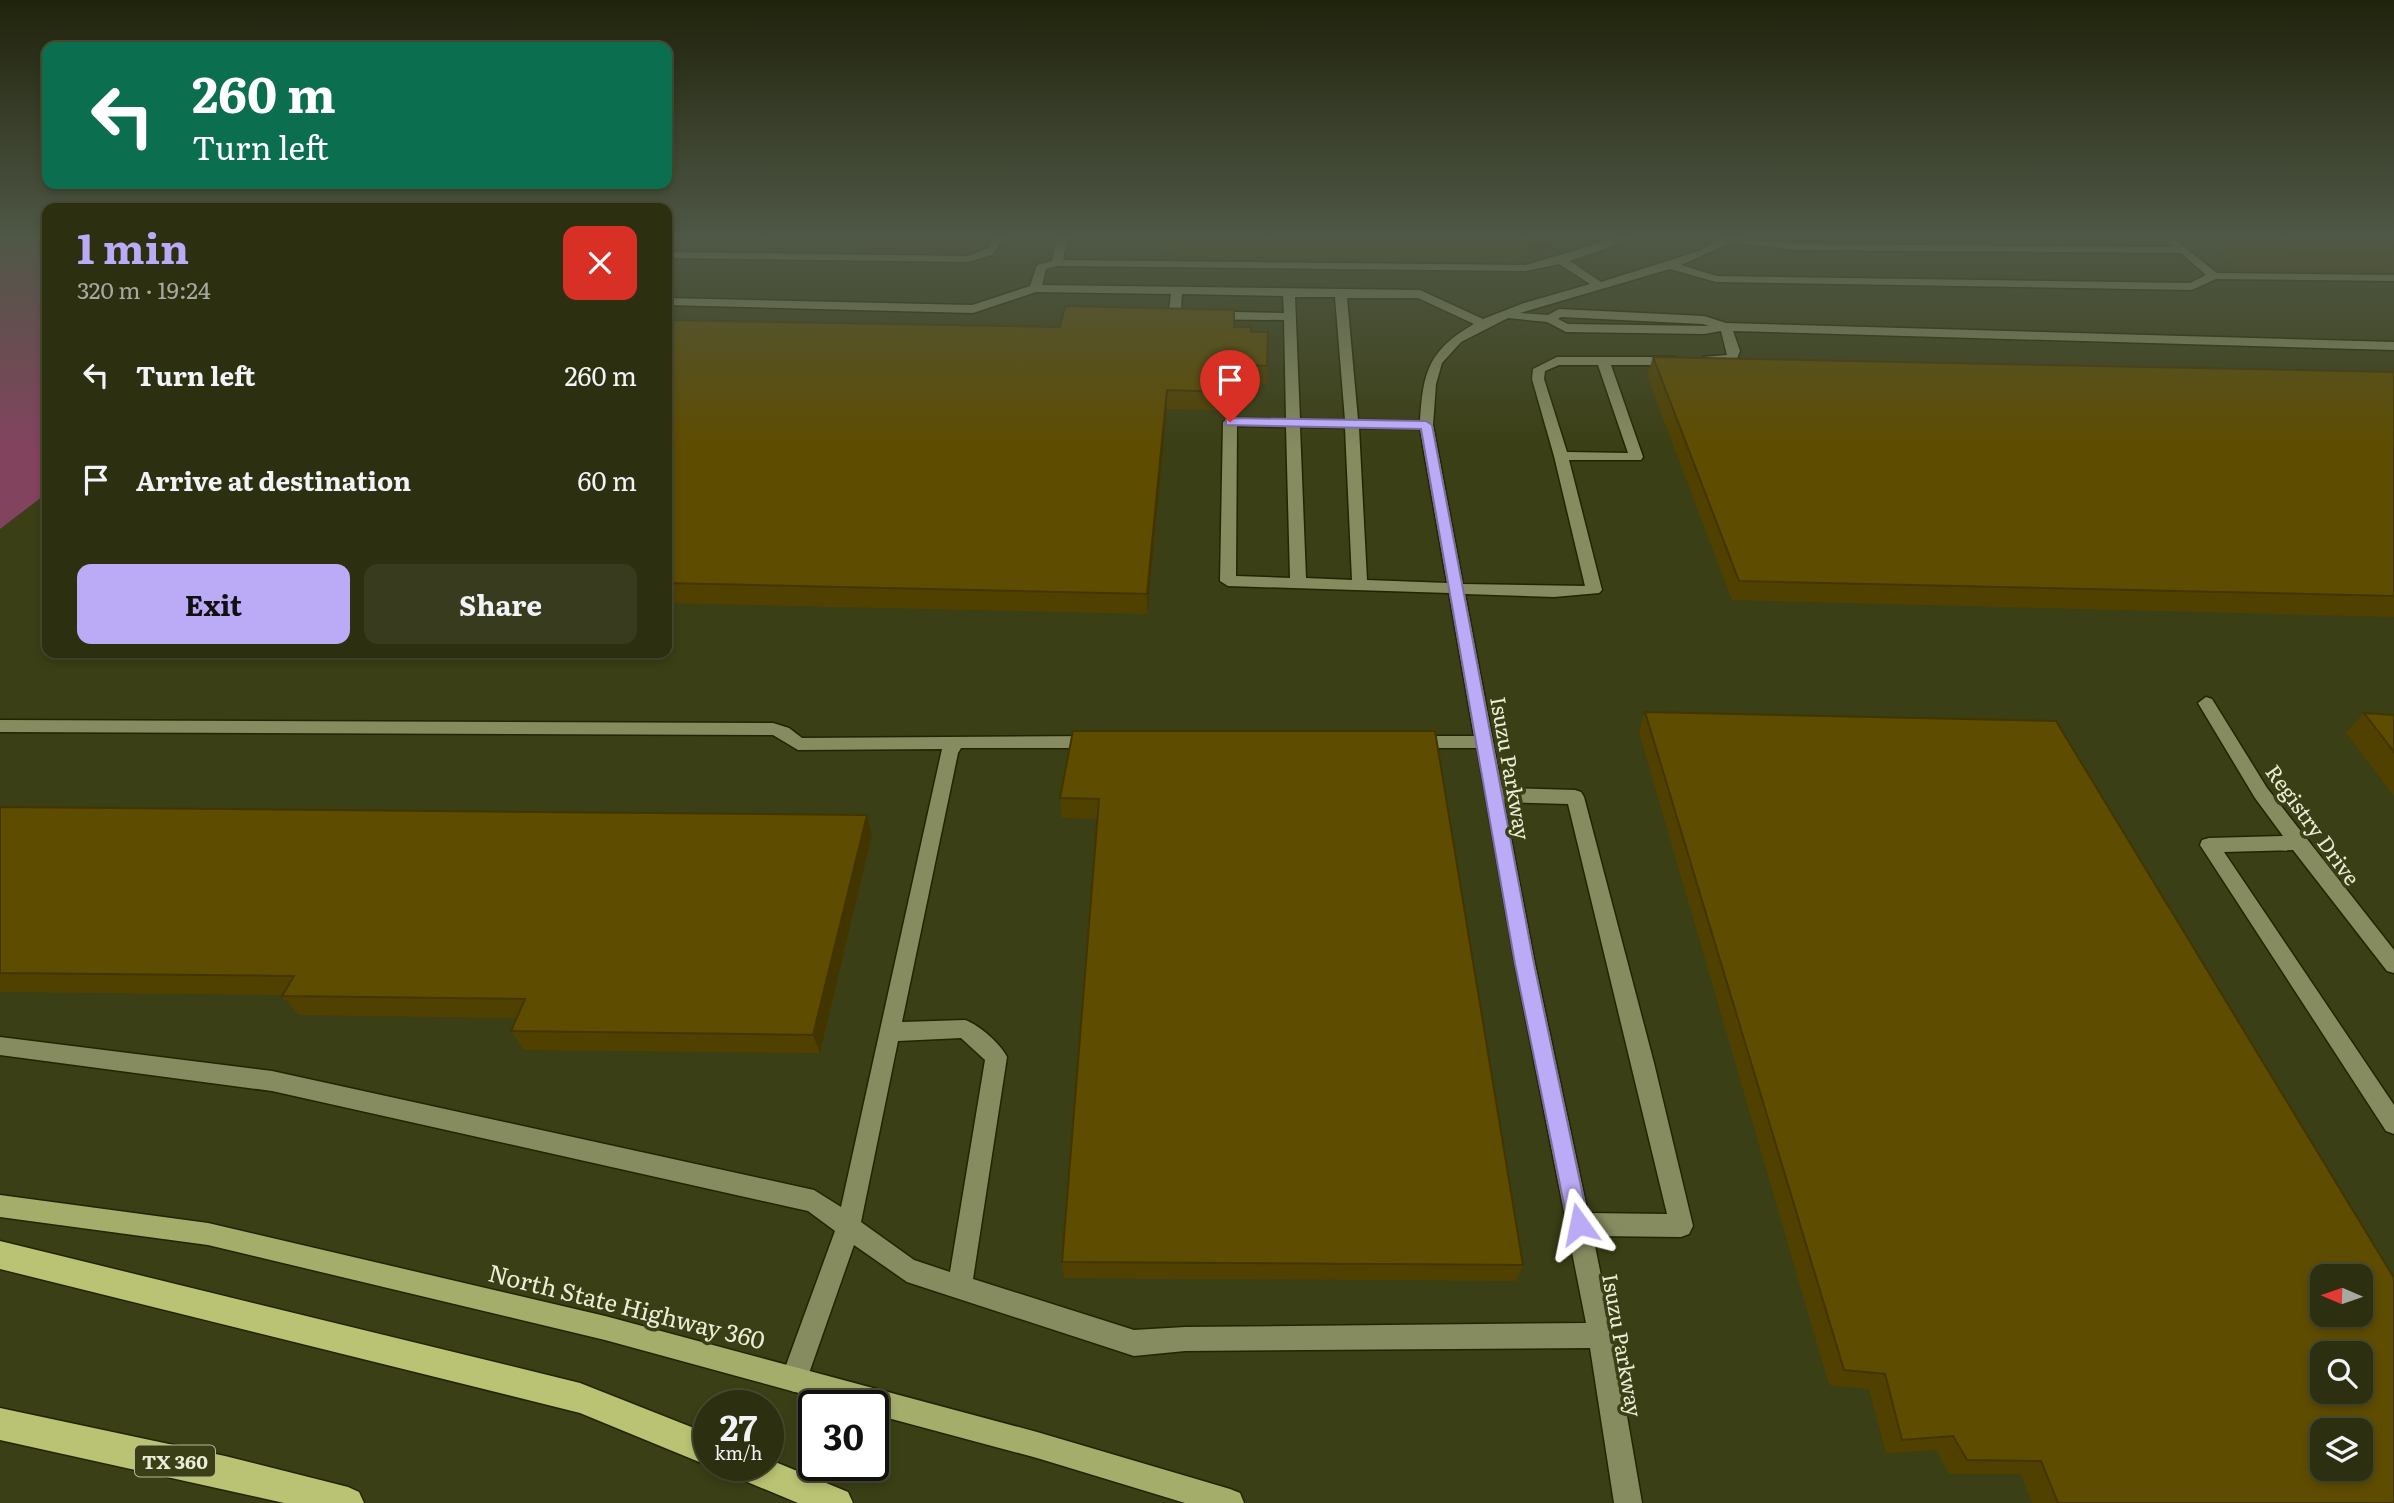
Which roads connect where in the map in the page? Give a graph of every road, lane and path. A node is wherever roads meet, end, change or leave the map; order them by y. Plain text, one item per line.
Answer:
1 (892, 307) edge
2 (978, 307) edge
3 (1175, 307) edge
4 (1290, 307) edge
5 (1342, 307) edge
6 (1448, 307) edge
7 (1528, 307) edge
8 (1503, 315) junction
9 (1290, 317) junction
10 (1484, 324) junction
11 (1725, 327) junction
12 (2394, 346) edge
13 (1603, 361) junction
14 (1293, 423) junction
15 (1352, 424) junction
16 (1426, 425) junction
17 (1561, 456) junction
18 (1297, 583) junction
19 (1360, 585) junction
20 (1455, 588) junction
21 (2206, 703) dead end
22 (0, 726) edge
23 (1109, 742) edge
24 (1401, 742) edge
25 (1484, 742) junction
26 (955, 743) junction
27 (1494, 795) junction
28 (2298, 843) junction
29 (2394, 965) edge
30 (890, 1032) junction
31 (0, 1046) edge
32 (2394, 1124) edge
33 (0, 1206) edge
34 (1579, 1224) junction
35 (848, 1228) junction
36 (0, 1255) edge
37 (960, 1287) junction
38 (1601, 1335) junction
39 (794, 1379) junction
40 (0, 1424) edge
41 (693, 1444) edge
42 (784, 1481) edge
43 (348, 1503) edge
44 (838, 1503) edge
45 (1230, 1503) edge
46 (1628, 1503) edge

1 - 2 street
3 - 9 street
4 - 9 street
5 - 15 street
6 - 10 street
7 - 8 street, Isuzu Parkway
8 - 10 street, Isuzu Parkway
8 - 11 street
9 - 14 street
10 - 16 street, Isuzu Parkway
11 - 12 street
11 - 13 street
13 - 17 street
13 - 17 street
14 - 15 street
14 - 18 street
14 - 18 street
15 - 16 street
15 - 19 street
16 - 20 street, Isuzu Parkway
17 - 20 street
18 - 19 street
19 - 20 street
20 - 25 street, Isuzu Parkway
21 - 28 street, Registry Drive
22 - 26 street
23 - 26 street
24 - 25 street
25 - 27 street, Isuzu Parkway
26 - 30 street
27 - 34 street, Isuzu Parkway
27 - 34 street
28 - 29 street, Registry Drive
28 - 32 street
30 - 35 street
30 - 37 street
31 - 35 street
33 - 39 main road, North State Highway 360
34 - 38 street, Isuzu Parkway
35 - 37 street
35 - 39 street
36 - 41 highway
37 - 38 street
38 - 46 street, Isuzu Parkway
39 - 45 main road, North State Highway 360
40 - 43 highway, TX 360
42 - 44 highway

